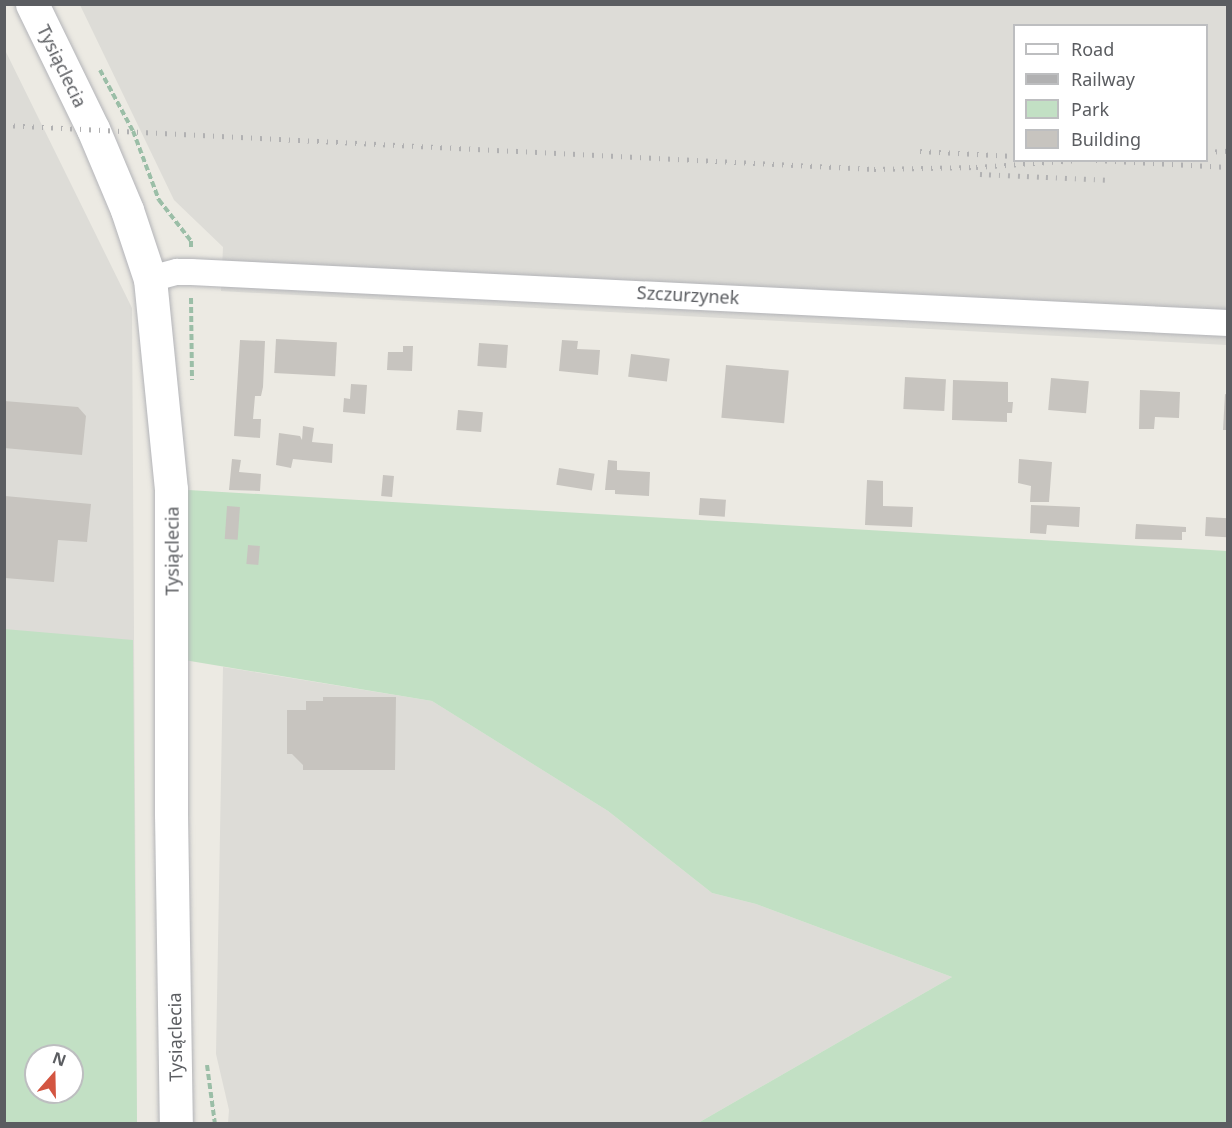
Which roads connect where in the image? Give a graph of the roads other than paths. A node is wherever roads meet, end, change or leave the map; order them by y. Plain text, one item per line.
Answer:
1 (32, 4) edge
2 (150, 279) junction
3 (1227, 323) edge
4 (176, 1124) edge

1 - 2 main road, Tysiąclecia
2 - 3 street, Szczurzynek
2 - 4 main road, Tysiąclecia

